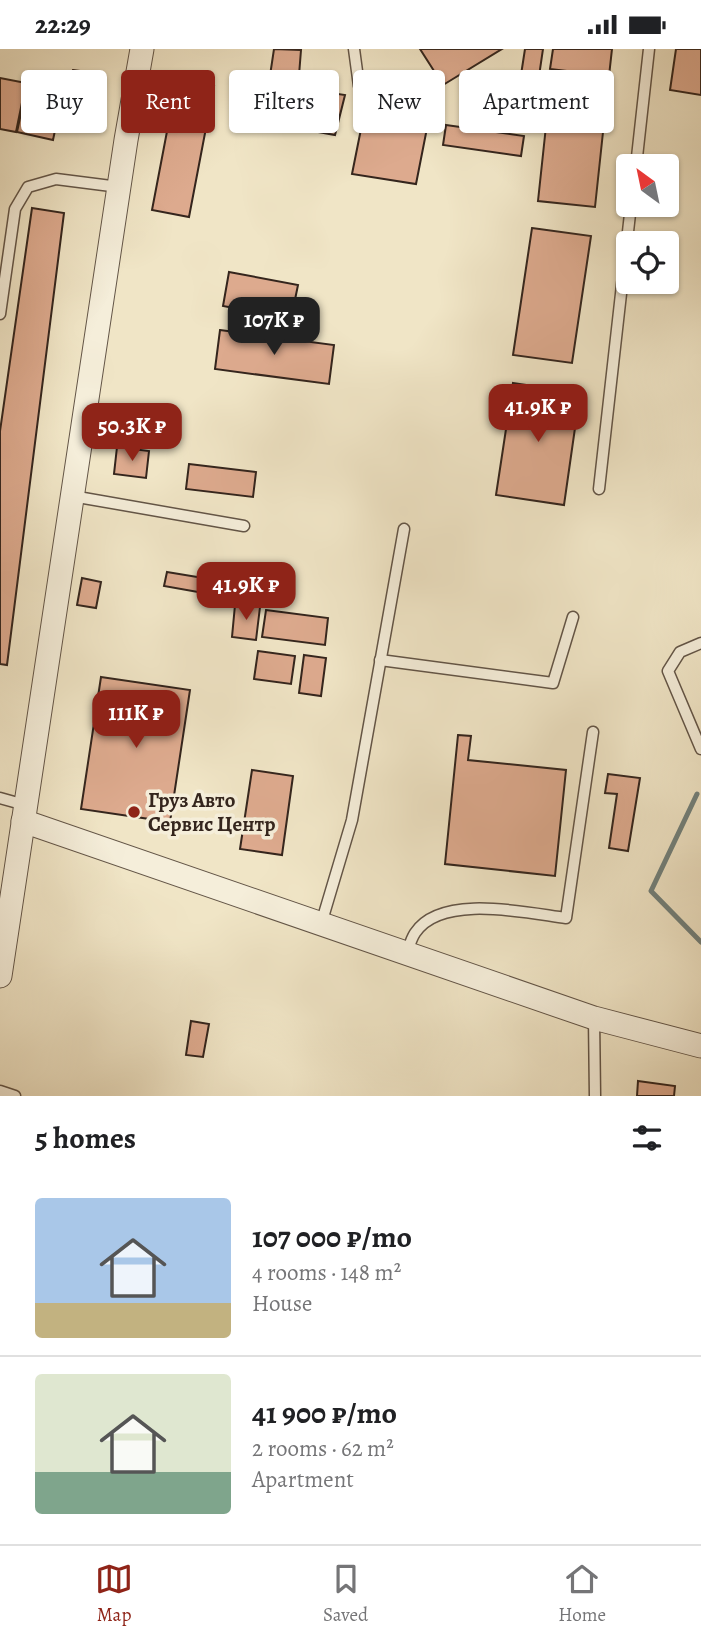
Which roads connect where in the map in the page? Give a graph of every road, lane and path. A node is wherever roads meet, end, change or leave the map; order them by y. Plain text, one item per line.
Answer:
1 (142, 49) edge
2 (354, 49) edge
3 (649, 49) edge
4 (357, 70) edge
5 (637, 154) edge
6 (119, 187) junction
7 (630, 217) edge
8 (0, 314) edge
9 (599, 489) dead end
10 (72, 496) junction
11 (244, 526) dead end
12 (404, 529) dead end
13 (573, 617) dead end
14 (701, 643) edge
15 (380, 660) junction
16 (593, 732) dead end
17 (701, 750) edge
18 (0, 798) edge
19 (24, 813) junction
20 (321, 924) junction
21 (407, 953) junction
22 (0, 977) edge
23 (594, 1018) junction
24 (701, 1046) edge
25 (0, 1091) edge
26 (15, 1096) edge
27 (595, 1096) edge

1 - 6 street
2 - 4 lane
3 - 5 lane
6 - 8 lane
6 - 10 street
7 - 9 lane
10 - 11 lane
10 - 19 street
12 - 15 lane
13 - 15 lane
14 - 17 lane
15 - 20 lane
16 - 21 lane
18 - 19 lane
19 - 20 street
19 - 22 street
20 - 21 street
21 - 23 street
23 - 24 street
23 - 27 lane
25 - 26 lane

